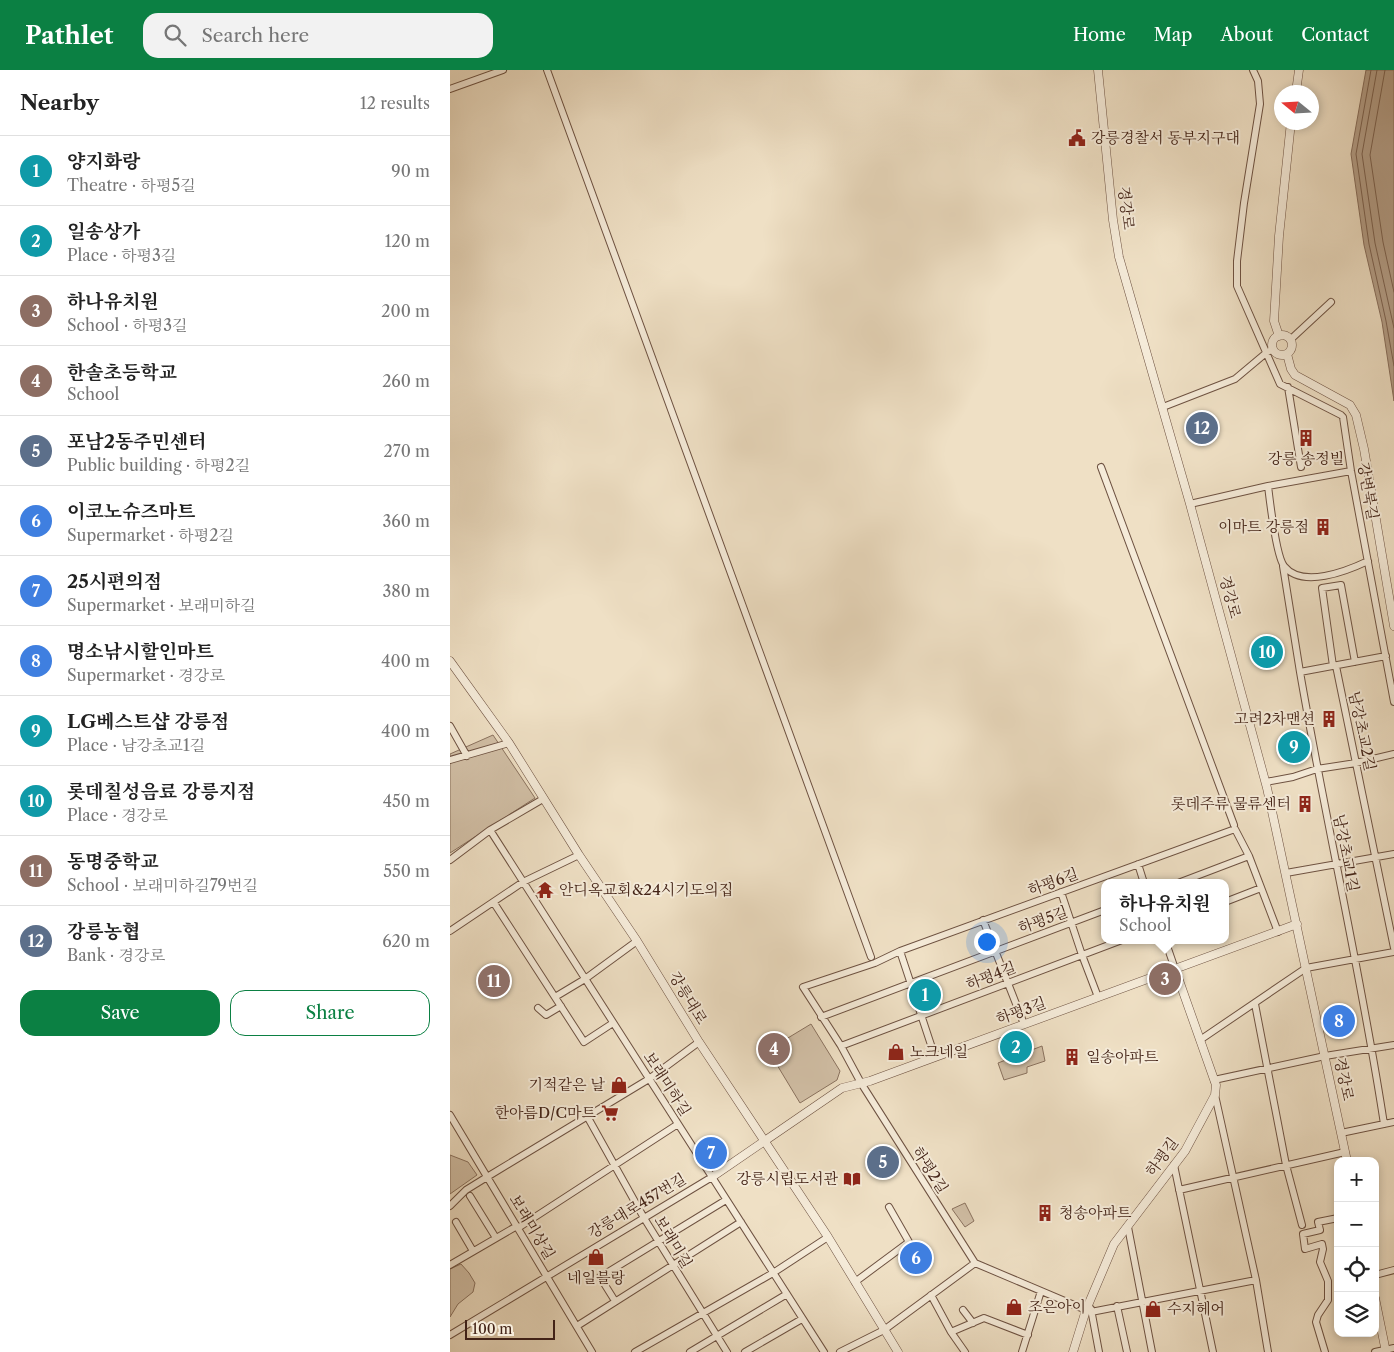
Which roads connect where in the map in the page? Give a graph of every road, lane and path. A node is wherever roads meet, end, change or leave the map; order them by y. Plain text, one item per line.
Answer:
1 (503, 70) edge
2 (547, 70) edge
3 (1098, 70) edge
4 (1253, 70) edge
5 (1299, 70) edge
6 (1297, 85) edge
7 (450, 89) edge
8 (1290, 130) edge
9 (1332, 302) dead end
10 (1279, 336) junction
11 (1290, 340) junction
12 (1270, 351) junction
13 (1287, 354) junction
14 (1288, 387) junction
15 (1163, 407) junction
16 (1101, 466) dead end
17 (1301, 467) dead end
18 (1351, 471) junction
19 (1268, 486) junction
20 (1190, 504) junction
21 (1368, 561) junction
22 (1283, 566) junction
23 (1394, 626) edge
24 (1386, 656) junction
25 (450, 661) edge
26 (1355, 662) junction
27 (1335, 666) junction
28 (1300, 672) junction
29 (1394, 702) edge
30 (450, 726) edge
31 (509, 743) junction
32 (1394, 754) edge
33 (467, 756) junction
34 (450, 760) edge
35 (1356, 763) junction
36 (1317, 769) junction
37 (1266, 782) junction
38 (543, 798) junction
39 (1234, 825) dead end
40 (490, 830) junction
41 (1394, 854) edge
42 (579, 855) junction
43 (1249, 856) junction
44 (1376, 858) junction
45 (450, 860) edge
46 (1138, 864) junction
47 (1336, 865) junction
48 (1286, 873) junction
49 (1143, 879) edge
50 (1189, 879) edge
51 (523, 882) junction
52 (1261, 888) junction
53 (1062, 892) junction
54 (1229, 900) edge
55 (494, 903) junction
56 (1101, 911) edge
57 (983, 920) junction
58 (1071, 922) junction
59 (1297, 924) junction
60 (450, 931) edge
61 (1278, 932) junction
62 (637, 941) junction
63 (1111, 944) edge
64 (1166, 944) edge
65 (1394, 948) edge
66 (900, 951) junction
67 (996, 951) junction
68 (1394, 952) edge
69 (1082, 955) junction
70 (871, 957) dead end
71 (1355, 959) junction
72 (1306, 968) junction
73 (1175, 969) junction
74 (585, 979) junction
75 (912, 982) junction
76 (1008, 983) junction
77 (803, 987) joint
78 (555, 997) junction
79 (1098, 997) junction
80 (1255, 1004) junction
81 (561, 1006) junction
82 (538, 1008) dead end
83 (922, 1015) junction
84 (821, 1017) junction
85 (613, 1023) junction
86 (1024, 1024) junction
87 (1200, 1040) junction
88 (699, 1042) junction
89 (1394, 1045) edge
90 (841, 1046) junction
91 (1373, 1049) junction
92 (935, 1056) junction
93 (1325, 1056) junction
94 (1267, 1069) junction
95 (649, 1079) junction
96 (1214, 1080) junction
97 (861, 1083) junction
98 (1214, 1095) junction
99 (450, 1115) edge
100 (587, 1116) junction
101 (1394, 1122) edge
102 (678, 1124) junction
103 (1384, 1124) junction
104 (1341, 1133) junction
105 (764, 1140) junction
106 (1345, 1152) junction
107 (1346, 1157) edge
108 (1286, 1165) junction
109 (615, 1166) junction
110 (1174, 1166) junction
111 (1233, 1176) junction
112 (487, 1177) junction
113 (712, 1177) junction
114 (1179, 1190) junction
115 (470, 1196) dead end
116 (726, 1200) junction
117 (450, 1206) edge
118 (889, 1207) dead end
119 (644, 1218) junction
120 (1334, 1219) edge
121 (456, 1222) dead end
122 (741, 1222) junction
123 (1302, 1225) dead end
124 (1128, 1226) junction
125 (517, 1227) junction
126 (1320, 1230) junction
127 (828, 1237) junction
128 (496, 1238) junction
129 (658, 1242) junction
130 (1322, 1244) junction
131 (473, 1251) junction
132 (975, 1263) junction
133 (450, 1265) edge
134 (672, 1266) junction
135 (1394, 1270) edge
136 (773, 1273) junction
137 (1379, 1273) edge
138 (546, 1276) junction
139 (1256, 1280) junction
140 (855, 1282) junction
141 (1041, 1291) junction
142 (1201, 1291) junction
143 (787, 1294) junction
144 (931, 1295) junction
145 (615, 1301) junction
146 (1142, 1301) junction
147 (1118, 1306) junction
148 (1089, 1308) junction
149 (963, 1310) dead end
150 (701, 1313) junction
151 (1379, 1313) edge
152 (802, 1319) junction
153 (973, 1323) junction
154 (577, 1326) junction
155 (884, 1330) junction
156 (951, 1332) junction
157 (450, 1335) edge
158 (1028, 1335) junction
159 (717, 1336) junction
160 (1389, 1350) edge
161 (592, 1352) edge
162 (635, 1352) edge
163 (690, 1352) edge
164 (727, 1352) edge
165 (745, 1352) edge
166 (824, 1352) edge
167 (840, 1352) edge
168 (898, 1352) edge
169 (965, 1352) edge
170 (1022, 1352) edge
171 (1073, 1352) edge
172 (1099, 1352) edge
173 (1126, 1352) edge
174 (1152, 1352) edge
175 (1214, 1352) edge
176 (1268, 1352) edge
177 (1325, 1352) edge
178 (1375, 1352) edge

1 - 7 street
2 - 70 street
3 - 15 street, 경강로
4 - 12 street, 강변북길
5 - 6 street
8 - 10 street
9 - 11 street
10 - 11 street
10 - 12 street
11 - 13 street
12 - 13 street
12 - 14 street, 강변북길
12 - 15 street
13 - 23 street
14 - 17 street
14 - 18 street, 강변북길
15 - 20 street, 경강로
16 - 39 street
18 - 19 street
18 - 21 street, 강변북길
19 - 20 street
19 - 22 street, 남강초교1길
20 - 37 street, 경강로
21 - 22 street
21 - 24 street, 강변북길
22 - 28 street, 남강초교1길
24 - 26 street
24 - 29 street, 강변북길
25 - 31 street, 강릉대로
26 - 27 street
26 - 27 street, 남강초교2길
27 - 28 street
27 - 35 street, 남강초교2길
28 - 36 street, 남강초교1길
30 - 33 street
31 - 33 street
31 - 38 street, 강릉대로
32 - 35 street
33 - 34 street
35 - 36 street
35 - 44 street, 남강초교2길
36 - 37 street
36 - 47 street, 남강초교1길
37 - 48 street, 경강로
38 - 40 street
38 - 42 street, 강릉대로
40 - 45 street
40 - 51 street, 보래미하길
41 - 44 street
42 - 51 street
42 - 62 street, 강릉대로
43 - 46 street, 하평6길
43 - 50 street
43 - 52 street, 하평6길
44 - 47 street
44 - 65 street, 남강초교2길
46 - 49 street
46 - 53 street, 하평6길
47 - 48 street
47 - 71 street, 남강초교1길
48 - 59 street, 경강로
51 - 55 street
51 - 74 street, 보래미하길
52 - 54 street
52 - 61 street, 하평6길
53 - 57 street, 하평6길
53 - 58 street
55 - 60 street
55 - 78 street
56 - 58 street, 하평5길
57 - 66 street, 하평6길
57 - 67 street
58 - 67 street, 하평5길
58 - 69 street
59 - 61 street, 하평3길
59 - 72 street, 경강로
61 - 73 street, 하평3길
62 - 74 street
62 - 88 street, 강릉대로
63 - 69 street, 하평4길
64 - 73 street
66 - 75 street
66 - 77 street, 하평6길
67 - 75 street, 하평5길
67 - 76 street
68 - 71 street
69 - 76 street, 하평4길
69 - 79 street
71 - 72 street
71 - 91 street, 남강초교1길
72 - 80 street
72 - 93 street, 경강로
73 - 79 street, 하평3길
73 - 87 street, 하평길
74 - 78 street
74 - 85 street, 보래미하길
75 - 83 street
75 - 84 street, 하평5길
76 - 83 street, 하평4길
76 - 86 street
77 - 84 street, 하평2길
78 - 81 street
79 - 86 street, 하평3길
80 - 87 street
80 - 94 street
81 - 82 street
81 - 85 street
83 - 90 street, 하평4길
83 - 92 street
84 - 90 street, 하평2길
85 - 95 street, 보래미하길
86 - 92 street, 하평3길
87 - 96 street, 하평길
88 - 95 street
88 - 105 street, 강릉대로
89 - 91 street
90 - 97 street, 하평2길
91 - 93 street
91 - 103 street, 남강초교1길
92 - 97 street, 하평3길
93 - 94 street
93 - 104 street, 경강로
94 - 96 street
94 - 108 street
95 - 100 street
95 - 102 street, 보래미하길
96 - 98 street, 하평길
97 - 105 street, 하평3길
97 - 132 street, 하평2길
98 - 110 street, 하평길
98 - 111 street
99 - 112 street, 보래미상길
100 - 109 street, 보래미길
100 - 112 street
101 - 103 street
102 - 109 street
102 - 113 street, 보래미하길
103 - 104 street
104 - 106 street, 경강로
105 - 113 street, 강릉대로457번길
105 - 127 street, 강릉대로
106 - 107 street, 경강로
106 - 108 street
108 - 111 street
108 - 123 street
109 - 119 street, 보래미길
109 - 125 street
110 - 114 street
110 - 124 street, 하평길
111 - 114 street
111 - 139 street
112 - 117 street
112 - 125 street, 보래미상길
113 - 116 street, 보래미하길
113 - 119 street, 강릉대로457번길
114 - 142 street
115 - 128 street
116 - 122 street, 보래미하길
116 - 129 street
118 - 140 street
119 - 129 street, 보래미길
119 - 138 street, 강릉대로457번길
120 - 126 street
121 - 131 street
122 - 134 street
122 - 136 street, 보래미하길
124 - 146 street
124 - 148 street, 하평길
125 - 128 street
125 - 138 street, 보래미상길
126 - 130 street
126 - 130 street
127 - 136 street
127 - 140 street, 강릉대로
128 - 131 street
129 - 134 street, 보래미길
129 - 145 street
130 - 177 street
131 - 133 street
132 - 141 street
132 - 144 street
134 - 145 street
134 - 150 street, 보래미길
135 - 137 street
136 - 143 street, 보래미하길
136 - 150 street
138 - 154 street, 보래미상길
138 - 157 street, 강릉대로457번길
139 - 142 street
139 - 176 street
140 - 155 street, 강릉대로
141 - 148 street
141 - 158 street
142 - 146 street
142 - 175 street
143 - 152 street, 보래미하길
143 - 159 street
144 - 155 street
144 - 156 street
145 - 154 street
146 - 147 street
146 - 174 street
147 - 148 street
147 - 173 street
148 - 171 street, 하평길
148 - 172 street
149 - 153 street
150 - 159 street, 보래미길
150 - 162 street
151 - 160 street
152 - 165 street
152 - 166 street, 보래미하길
153 - 156 street
153 - 158 street
154 - 161 street, 보래미상길
155 - 167 street
155 - 168 street, 강릉대로
156 - 169 street
158 - 170 street
159 - 163 street
159 - 164 street, 보래미길
160 - 178 street

